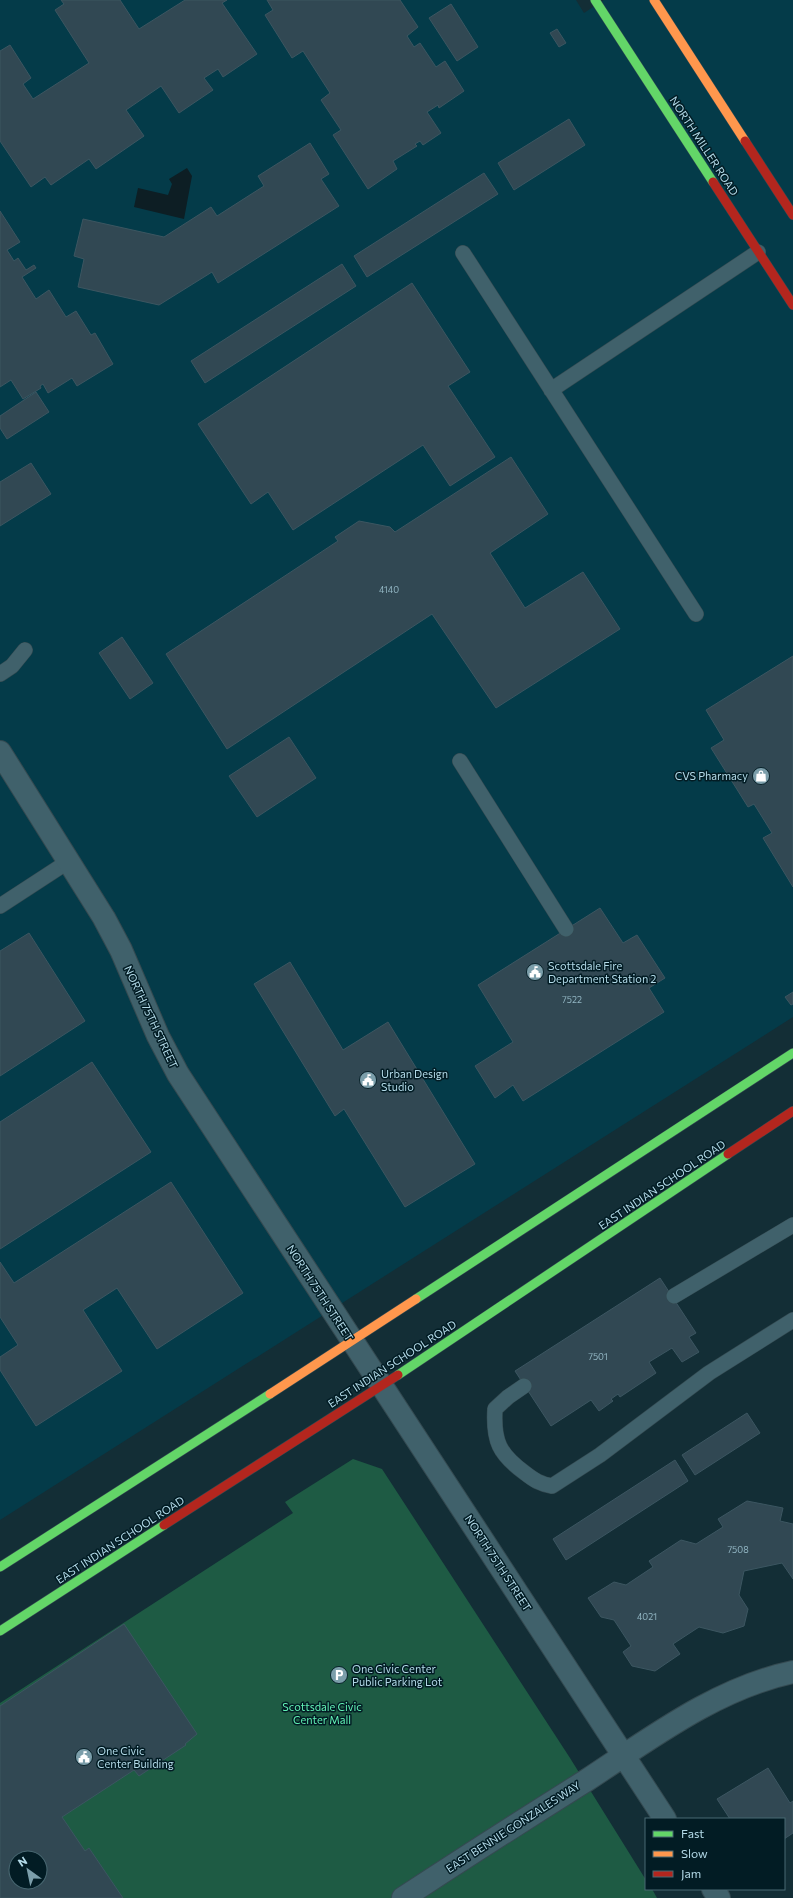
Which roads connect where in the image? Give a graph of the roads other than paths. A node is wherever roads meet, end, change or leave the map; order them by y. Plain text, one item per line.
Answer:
1 (595, 0) edge
2 (654, 0) edge
3 (793, 215) edge
4 (758, 252) junction
5 (463, 253) dead end
6 (793, 305) edge
7 (551, 390) junction
8 (696, 614) dead end
9 (25, 650) dead end
10 (0, 674) edge
11 (0, 752) edge
12 (460, 761) dead end
13 (69, 861) junction
14 (0, 906) edge
15 (566, 929) dead end
16 (793, 1053) edge
17 (793, 1111) edge
18 (793, 1225) edge
19 (674, 1296) dead end
20 (793, 1320) edge
21 (352, 1341) junction
22 (381, 1386) junction
23 (524, 1386) dead end
24 (0, 1567) edge
25 (0, 1631) edge
26 (793, 1672) edge
27 (623, 1756) junction
28 (664, 1818) edge
29 (713, 1890) edge
30 (403, 1898) edge
31 (719, 1898) edge

1 - 4 main road, NORTH MILLER ROAD
2 - 3 main road
4 - 6 main road, NORTH MILLER ROAD
4 - 7 lane
5 - 7 lane
7 - 8 lane
9 - 10 lane
11 - 13 street, NORTH 75TH STREET
12 - 15 lane
13 - 14 lane
13 - 21 street, NORTH 75TH STREET
16 - 21 main road
17 - 22 main road, EAST INDIAN SCHOOL ROAD
18 - 19 lane
20 - 23 lane
21 - 22 street, NORTH 75TH STREET
21 - 24 main road
22 - 25 main road, EAST INDIAN SCHOOL ROAD
22 - 27 street, NORTH 75TH STREET
26 - 27 street, EAST BENNIE GONZALES WAY
27 - 28 street, NORTH 75TH STREET
27 - 30 street, EAST BENNIE GONZALES WAY
29 - 31 street

